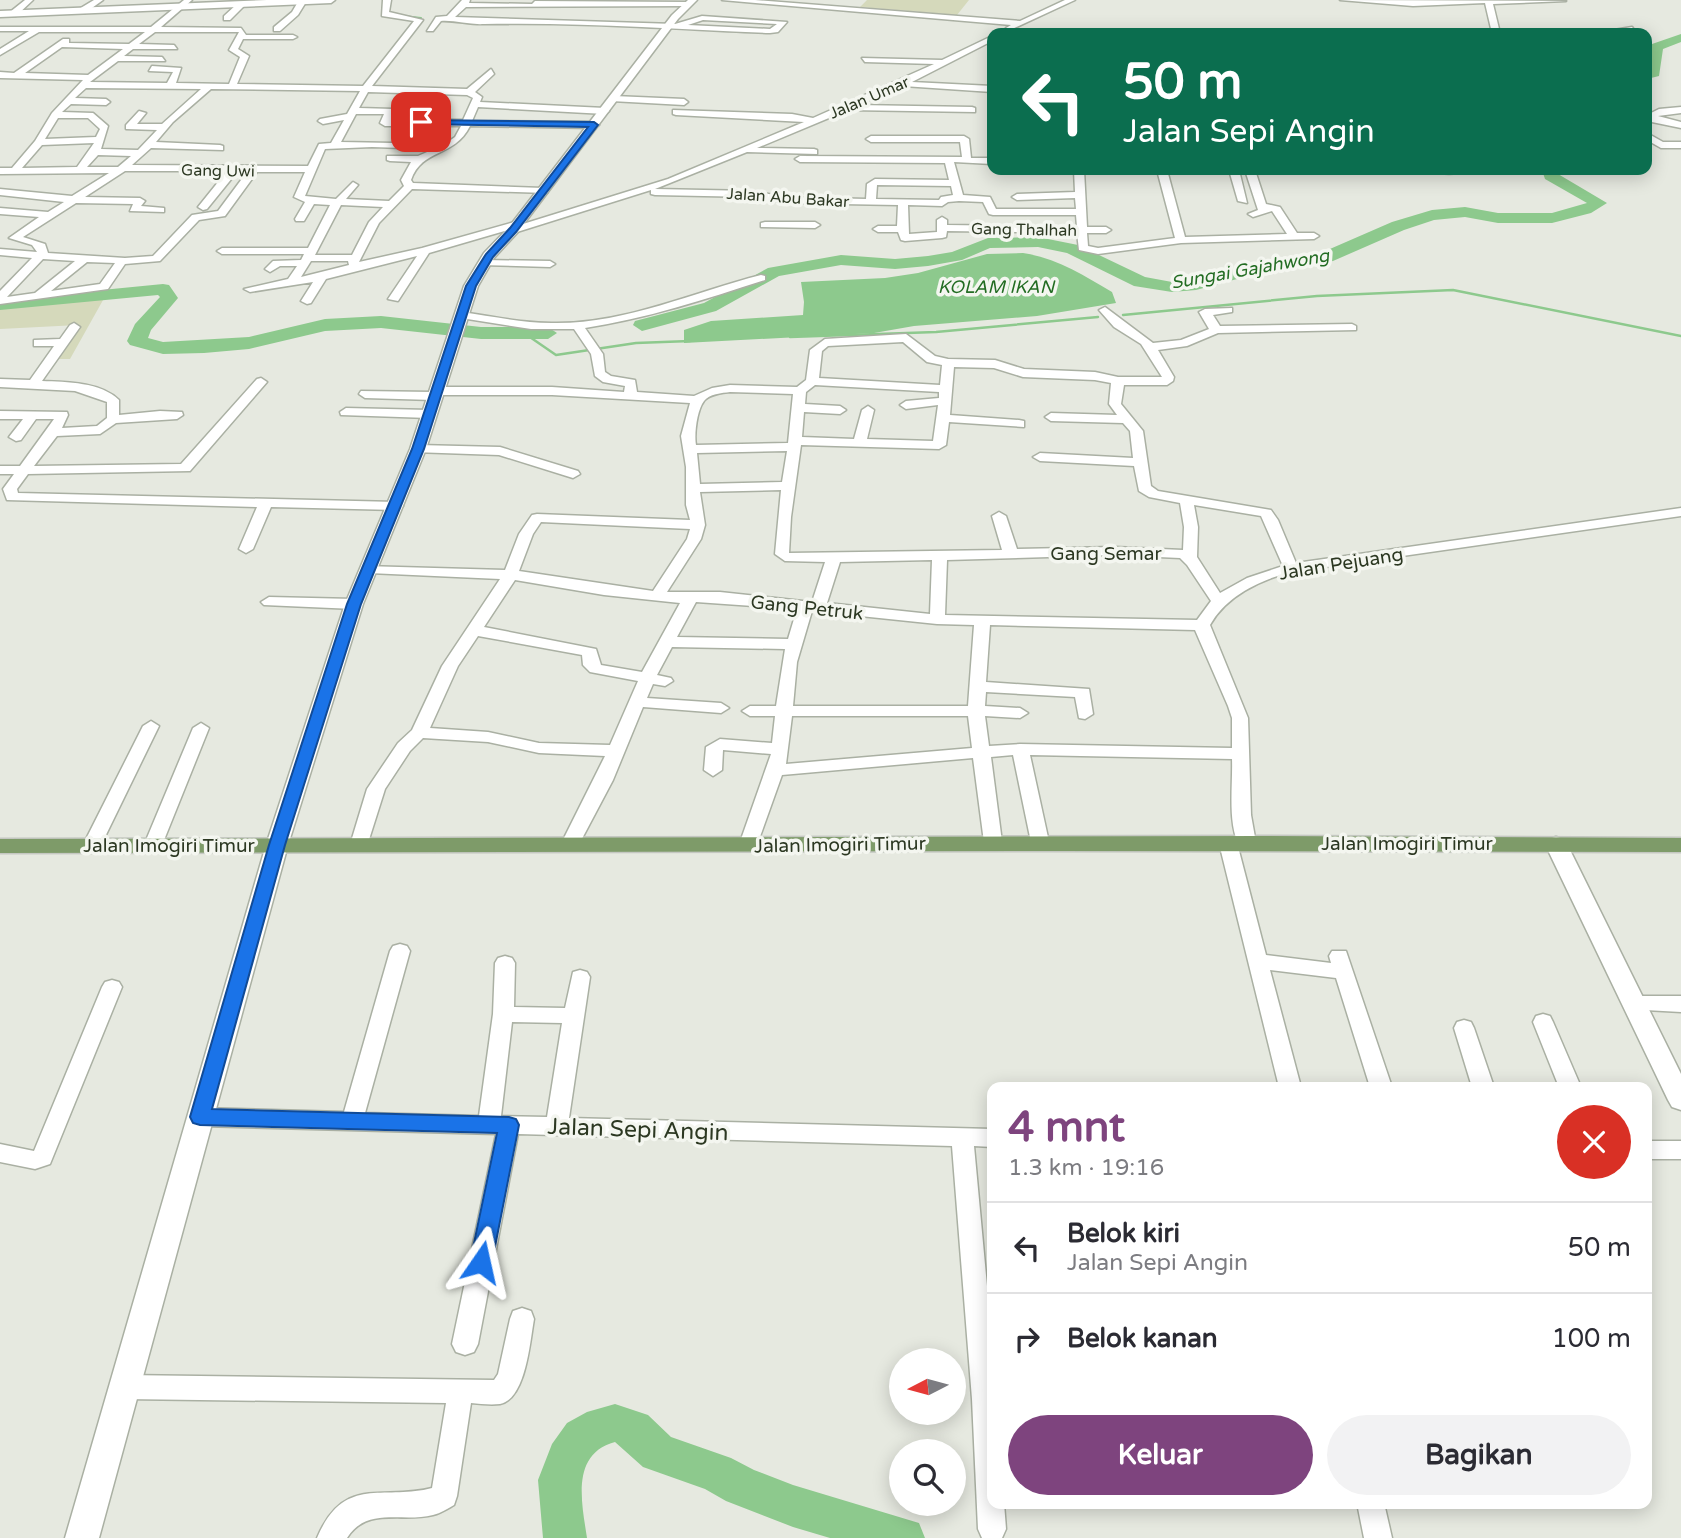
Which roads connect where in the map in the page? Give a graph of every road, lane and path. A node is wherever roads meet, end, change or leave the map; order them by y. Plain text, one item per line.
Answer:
1 (29, 0) edge
2 (99, 0) edge
3 (188, 0) edge
4 (331, 0) edge
5 (387, 0) edge
6 (726, 0) edge
7 (853, 0) edge
8 (1071, 0) edge
9 (1344, 0) edge
10 (1493, 1) edge
11 (1562, 1) edge
12 (264, 2) edge
13 (302, 2) junction
14 (589, 2) edge
15 (614, 2) edge
16 (690, 2) edge
17 (1406, 2) edge
18 (1451, 2) edge
19 (211, 3) edge
20 (465, 3) edge
21 (535, 3) edge
22 (238, 4) edge
23 (180, 7) junction
24 (843, 9) junction
25 (85, 11) junction
26 (570, 13) dead end
27 (0, 14) edge
28 (13, 14) junction
29 (227, 18) dead end
30 (449, 18) junction
31 (606, 18) junction
32 (139, 19) dead end
33 (523, 20) junction
34 (649, 22) dead end
35 (1020, 23) junction
36 (631, 24) junction
37 (672, 25) junction
38 (61, 28) junction
39 (1010, 28) edge
40 (1496, 28) edge
41 (0, 29) edge
42 (38, 29) junction
43 (92, 29) junction
44 (277, 29) junction
45 (430, 29) dead end
46 (125, 30) junction
47 (150, 30) junction
48 (240, 36) junction
49 (623, 37) dead end
50 (139, 39) junction
51 (160, 39) dead end
52 (208, 40) dead end
53 (229, 40) dead end
54 (987, 40) edge
55 (58, 45) junction
56 (131, 46) junction
57 (0, 53) edge
58 (44, 55) junction
59 (65, 56) dead end
60 (96, 58) dead end
61 (115, 58) junction
62 (865, 60) dead end
63 (941, 62) junction
64 (152, 69) junction
65 (491, 72) dead end
66 (0, 75) edge
67 (17, 75) junction
68 (86, 81) junction
69 (901, 84) junction
70 (132, 86) junction
71 (170, 86) junction
72 (209, 86) junction
73 (232, 86) junction
74 (366, 88) junction
75 (987, 89) edge
76 (470, 92) junction
77 (873, 96) junction
78 (900, 96) dead end
79 (71, 101) junction
80 (106, 102) dead end
81 (474, 104) junction
82 (610, 104) junction
83 (788, 107) dead end
84 (801, 108) dead end
85 (814, 108) dead end
86 (842, 109) junction
87 (972, 110) dead end
88 (1681, 110) edge
89 (142, 113) dead end
90 (351, 114) junction
91 (55, 115) junction
92 (1652, 115) edge
93 (1652, 118) edge
94 (323, 121) dead end
95 (466, 121) junction
96 (814, 121) junction
97 (385, 122) junction
98 (594, 125) junction
99 (1681, 125) edge
100 (166, 127) junction
101 (871, 139) dead end
102 (913, 139) junction
103 (1652, 139) edge
104 (101, 140) junction
105 (39, 142) junction
106 (334, 144) junction
107 (372, 144) junction
108 (1681, 145) edge
109 (443, 146) junction
110 (181, 147) junction
111 (220, 148) dead end
112 (145, 149) junction
113 (744, 151) junction
114 (95, 152) junction
115 (390, 158) dead end
116 (420, 159) junction
117 (800, 159) dead end
118 (860, 160) junction
119 (914, 160) junction
120 (949, 160) junction
121 (967, 160) junction
122 (987, 161) edge
123 (169, 163) dead end
124 (16, 169) junction
125 (122, 169) junction
126 (313, 169) junction
127 (80, 170) junction
128 (233, 170) junction
129 (253, 170) junction
130 (0, 171) edge
131 (1079, 175) edge
132 (1163, 175) edge
133 (1235, 175) edge
134 (1251, 175) edge
135 (102, 182) junction
136 (956, 183) junction
137 (353, 186) dead end
138 (409, 186) junction
139 (543, 191) junction
140 (0, 192) edge
141 (635, 192) junction
142 (41, 193) junction
143 (1080, 195) junction
144 (1017, 197) dead end
145 (959, 198) junction
146 (77, 200) junction
147 (311, 201) junction
148 (339, 201) junction
149 (819, 201) junction
150 (1242, 201) dead end
151 (871, 202) junction
152 (902, 202) junction
153 (942, 203) junction
154 (391, 204) junction
155 (203, 206) dead end
156 (160, 210) dead end
157 (0, 211) edge
158 (1081, 212) junction
159 (22, 213) junction
160 (56, 213) junction
161 (129, 214) junction
162 (300, 219) dead end
163 (765, 225) dead end
164 (515, 227) junction
165 (943, 228) junction
166 (0, 229) edge
167 (878, 229) dead end
168 (902, 229) junction
169 (1082, 229) junction
170 (1106, 230) dead end
171 (19, 235) junction
172 (1314, 236) dead end
173 (1294, 237) junction
174 (1181, 240) junction
175 (0, 246) edge
176 (222, 251) dead end
177 (424, 251) junction
178 (0, 252) edge
179 (40, 256) junction
180 (309, 257) junction
181 (85, 258) junction
182 (122, 261) junction
183 (355, 262) junction
184 (484, 263) junction
185 (550, 264) dead end
186 (270, 269) dead end
187 (341, 271) junction
188 (322, 277) junction
189 (761, 278) dead end
190 (292, 282) junction
191 (334, 285) dead end
192 (250, 289) dead end
193 (38, 296) junction
194 (0, 299) edge
195 (394, 299) dead end
196 (307, 301) dead end
197 (1105, 310) dead end
198 (1228, 310) dead end
199 (459, 320) junction
200 (577, 325) junction
201 (74, 327) dead end
202 (1352, 328) dead end
203 (1216, 330) junction
204 (64, 342) junction
205 (38, 343) dead end
206 (1149, 346) junction
207 (852, 349) dead end
208 (816, 350) junction
209 (948, 363) junction
210 (812, 380) junction
211 (261, 382) dead end
212 (1118, 382) junction
213 (0, 383) edge
214 (32, 386) junction
215 (800, 391) junction
216 (365, 394) dead end
217 (944, 395) junction
218 (630, 396) junction
219 (433, 400) junction
220 (697, 400) junction
221 (906, 404) dead end
222 (1115, 404) junction
223 (799, 408) junction
224 (1080, 408) dead end
225 (840, 410) dead end
226 (868, 410) dead end
227 (345, 412) dead end
228 (0, 415) edge
229 (32, 415) junction
230 (177, 415) dead end
231 (1051, 417) dead end
232 (944, 418) junction
233 (113, 419) junction
234 (1128, 419) junction
235 (1019, 424) dead end
236 (56, 432) junction
237 (16, 437) dead end
238 (860, 442) junction
239 (418, 449) junction
240 (794, 449) junction
241 (690, 454) junction
242 (1040, 457) dead end
243 (1140, 462) junction
244 (22, 469) junction
245 (0, 470) edge
246 (573, 474) dead end
247 (788, 486) junction
248 (693, 488) junction
249 (1186, 499) junction
250 (266, 502) junction
251 (396, 506) junction
252 (1681, 512) edge
253 (999, 516) dead end
254 (698, 525) junction
255 (246, 550) dead end
256 (1011, 554) junction
257 (940, 556) junction
258 (1190, 556) junction
259 (834, 558) junction
260 (1291, 568) junction
261 (369, 569) junction
262 (510, 576) junction
263 (658, 594) junction
264 (688, 600) junction
265 (1219, 601) junction
266 (270, 602) dead end
267 (354, 604) junction
268 (812, 607) junction
269 (937, 619) junction
270 (982, 621) junction
271 (1202, 625) junction
272 (473, 630) junction
273 (666, 642) junction
274 (794, 645) junction
275 (647, 678) junction
276 (665, 681) dead end
277 (978, 687) junction
278 (636, 702) junction
279 (721, 708) dead end
280 (750, 711) dead end
281 (786, 711) junction
282 (976, 712) junction
283 (1020, 713) dead end
284 (1085, 715) dead end
285 (151, 726) dead end
286 (201, 728) dead end
287 (419, 732) junction
288 (781, 749) junction
289 (1020, 749) junction
290 (616, 751) junction
291 (980, 751) junction
292 (1240, 754) junction
293 (713, 770) dead end
294 (776, 770) junction
295 (993, 842) junction
296 (1041, 842) junction
297 (1238, 843) junction
298 (1556, 844) junction
299 (92, 845) junction
300 (153, 845) junction
301 (277, 845) junction
302 (359, 845) junction
303 (748, 845) junction
304 (1681, 845) edge
305 (0, 846) edge
306 (569, 846) junction
307 (400, 951) dead end
308 (1258, 961) junction
309 (505, 962) dead end
310 (580, 977) dead end
311 (112, 987) dead end
312 (1634, 1004) junction
313 (1681, 1004) edge
314 (503, 1014) junction
315 (574, 1016) junction
316 (1543, 1022) dead end
317 (1464, 1028) dead end
318 (1289, 1082) edge
319 (1379, 1082) edge
320 (1481, 1082) edge
321 (1568, 1082) edge
322 (1681, 1100) edge
323 (200, 1117) junction
324 (352, 1121) junction
325 (499, 1125) junction
326 (557, 1127) junction
327 (962, 1138) junction
328 (987, 1138) edge
329 (1652, 1150) edge
330 (1681, 1150) edge
331 (0, 1153) edge
332 (522, 1319) dead end
333 (465, 1343) dead end
334 (124, 1387) junction
335 (460, 1393) junction
336 (987, 1489) edge
337 (989, 1509) edge
338 (1371, 1509) edge
339 (992, 1529) dead end
340 (82, 1538) edge
341 (331, 1538) edge
342 (1378, 1538) edge

1 - 28 street
2 - 25 street
3 - 23 street
4 - 13 street
5 - 74 street
6 - 24 street
7 - 24 street
8 - 35 street
9 - 17 street
10 - 11 street
10 - 18 street
10 - 40 street
12 - 13 street
12 - 22 street
13 - 44 street
14 - 15 street
14 - 21 street
15 - 16 street
15 - 31 street
16 - 37 street
17 - 18 street
19 - 22 street
19 - 23 street
20 - 21 street
20 - 30 street
21 - 33 street
22 - 29 street
23 - 25 street
23 - 47 street
24 - 35 street
25 - 28 street
25 - 38 street
26 - 31 street
27 - 28 street
30 - 33 street
30 - 45 street
31 - 33 street
31 - 36 street
32 - 46 street
34 - 37 street
35 - 39 street
36 - 37 street
36 - 49 street
37 - 37 street
37 - 82 street
38 - 42 street
38 - 43 street
41 - 42 street
42 - 57 street
43 - 46 street
43 - 55 street
44 - 48 street
44 - 48 street
46 - 47 street
47 - 48 street
47 - 50 street
48 - 53 street
48 - 73 street
50 - 51 street
50 - 56 street
52 - 56 street
54 - 63 street, Jalan Umar
55 - 56 street
55 - 58 street
56 - 61 street
58 - 59 street
58 - 67 street
60 - 61 street
61 - 64 street
61 - 68 street
62 - 63 street
63 - 69 street, Jalan Umar
64 - 70 street
64 - 71 street
65 - 76 street
66 - 67 street
67 - 68 street
68 - 70 street
68 - 79 street
69 - 75 street
69 - 77 street, Jalan Umar
70 - 71 street
71 - 72 street
72 - 73 street
72 - 100 street
73 - 74 street
74 - 76 street
74 - 90 street
76 - 81 street
77 - 78 street
77 - 86 street, Jalan Umar
79 - 80 street
79 - 91 street
81 - 82 street
81 - 95 street
82 - 96 street
82 - 98 street
83 - 84 street
85 - 86 street
86 - 87 street
86 - 96 street, Jalan Umar
88 - 92 street
89 - 100 street
90 - 94 street
90 - 97 street
90 - 106 street
91 - 104 street
91 - 105 street
93 - 99 street
95 - 97 street
95 - 98 street
95 - 109 street
96 - 113 street, Jalan Umar
97 - 107 street
98 - 139 street
100 - 112 street
101 - 102 street
102 - 119 street
102 - 121 street
103 - 108 street
104 - 105 street
104 - 114 street
105 - 124 street
106 - 107 street
106 - 126 street
107 - 109 street
109 - 116 street
110 - 111 street
110 - 112 street
110 - 123 street
112 - 114 street
112 - 125 street
113 - 118 street, Jalan Umar
113 - 141 street, Jalan Umar
114 - 127 street
115 - 116 street
116 - 138 street
117 - 118 street
118 - 119 street
119 - 120 street
120 - 121 street
120 - 136 street
121 - 122 street
124 - 127 street, Gang Uwi
124 - 130 street, Gang Uwi
125 - 127 street, Gang Uwi
125 - 128 street, Gang Uwi
125 - 135 street
126 - 129 street, Gang Uwi
126 - 147 street
128 - 129 street, Gang Uwi
128 - 155 street
129 - 182 street
131 - 143 street
132 - 174 street
133 - 150 street
134 - 173 street
135 - 142 street
135 - 146 street
136 - 145 street
136 - 151 street
137 - 148 street
138 - 139 street
138 - 154 street
139 - 164 street
140 - 142 street
141 - 149 street, Jalan Abu Bakar
141 - 164 street, Jalan Umar
142 - 146 street
142 - 159 street
143 - 144 street
143 - 158 street
145 - 153 street, Jalan Abu Bakar
145 - 158 street
146 - 160 street
146 - 161 street
147 - 148 street
147 - 162 street
148 - 154 street
148 - 180 street
149 - 151 street, Jalan Abu Bakar
149 - 163 street
151 - 152 street, Jalan Abu Bakar
152 - 153 street, Jalan Abu Bakar
152 - 168 street
153 - 165 street
154 - 183 street
156 - 161 street
157 - 159 street
158 - 169 street
159 - 160 street
160 - 161 street
160 - 171 street
164 - 177 street, Jalan Umar
164 - 184 street
165 - 168 street
165 - 169 street, Gang Thalhah
166 - 171 street
167 - 168 street
169 - 170 street, Gang Thalhah
169 - 174 street
171 - 175 street
171 - 179 street
172 - 173 street
173 - 174 street
176 - 180 street
177 - 183 street, Jalan Umar
177 - 195 street
178 - 179 street
179 - 181 street
179 - 194 street
180 - 183 street
180 - 186 street
180 - 190 street
181 - 182 street
181 - 193 street
182 - 193 street
183 - 187 street
184 - 185 street
184 - 199 street
187 - 188 street
187 - 191 street
188 - 190 street
188 - 196 street
189 - 200 street
190 - 192 street
193 - 194 street
197 - 206 street
198 - 203 street
199 - 200 street
199 - 219 street
200 - 218 street
201 - 204 street
202 - 203 street
203 - 206 street
204 - 205 street
204 - 214 street
206 - 212 street
207 - 208 street
208 - 209 street
208 - 210 street
209 - 212 street
209 - 217 street
210 - 215 street
210 - 217 street
211 - 244 street
212 - 222 street
213 - 214 street
214 - 233 street
215 - 220 street
215 - 223 street
216 - 219 street
217 - 221 street
217 - 232 street
218 - 219 street
218 - 220 street
219 - 227 street
219 - 239 street
220 - 241 street
222 - 224 street
222 - 234 street
223 - 225 street
223 - 240 street
226 - 238 street
228 - 229 street
229 - 236 street
229 - 237 street
230 - 233 street
231 - 234 street
232 - 235 street
232 - 238 street
233 - 236 street
234 - 243 street
236 - 244 street
238 - 240 street
239 - 246 street
239 - 251 street
240 - 241 street
240 - 247 street
241 - 248 street
242 - 243 street
243 - 249 street
244 - 245 street
244 - 250 street
247 - 248 street
247 - 259 street
248 - 254 street
249 - 258 street
249 - 260 street
250 - 251 street
250 - 255 street
251 - 261 street
252 - 260 street, Jalan Pejuang
253 - 256 street
254 - 262 street
254 - 263 street
256 - 257 street
256 - 258 street, Gang Semar
257 - 259 street
257 - 269 street
258 - 265 street, Gang Semar
259 - 268 street
260 - 265 street, Jalan Pejuang
261 - 262 street, Gang Petruk
261 - 267 street
262 - 263 street, Gang Petruk
262 - 272 street
263 - 264 street, Gang Petruk
264 - 268 street, Gang Petruk
264 - 273 street
265 - 271 street, Jalan Pejuang
266 - 267 street
267 - 301 street
268 - 269 street, Gang Petruk
268 - 274 street
269 - 270 street, Gang Petruk
270 - 271 street, Gang Petruk
270 - 277 street
271 - 292 street
272 - 275 street
272 - 287 street
273 - 274 street
273 - 275 street
274 - 281 street
275 - 276 street
275 - 278 street
277 - 282 street
277 - 284 street
278 - 279 street
278 - 290 street
280 - 281 street
281 - 282 street
281 - 288 street
282 - 283 street
282 - 291 street
285 - 299 street
286 - 300 street
287 - 290 street
287 - 302 street
288 - 293 street
288 - 294 street
289 - 291 street
289 - 292 street
289 - 296 street
290 - 306 street
291 - 294 street
291 - 295 street
292 - 297 street
294 - 303 street
295 - 296 main road, Jalan Imogiri Timur
295 - 303 main road, Jalan Imogiri Timur
296 - 297 main road, Jalan Imogiri Timur
297 - 298 main road, Jalan Imogiri Timur
297 - 308 street
298 - 304 main road, Jalan Imogiri Timur
298 - 312 street
299 - 300 main road, Jalan Imogiri Timur
299 - 305 main road, Jalan Imogiri Timur
300 - 301 main road, Jalan Imogiri Timur
301 - 302 main road, Jalan Imogiri Timur
301 - 323 street
302 - 306 main road, Jalan Imogiri Timur
303 - 306 main road, Jalan Imogiri Timur
307 - 324 street
308 - 318 street
308 - 319 street
309 - 314 street
310 - 315 street
311 - 331 street
312 - 313 street
312 - 322 street
314 - 315 street
314 - 325 street
315 - 326 street
316 - 321 street
317 - 320 street
323 - 324 street, Jalan Sepi Angin
323 - 334 street
324 - 325 street, Jalan Sepi Angin
325 - 326 street, Jalan Sepi Angin
325 - 333 street
326 - 327 street, Jalan Sepi Angin
327 - 328 street, Jalan Sepi Angin
327 - 336 street
329 - 330 street
332 - 335 street
334 - 335 street
334 - 340 street
335 - 341 street
337 - 339 street
338 - 342 street

